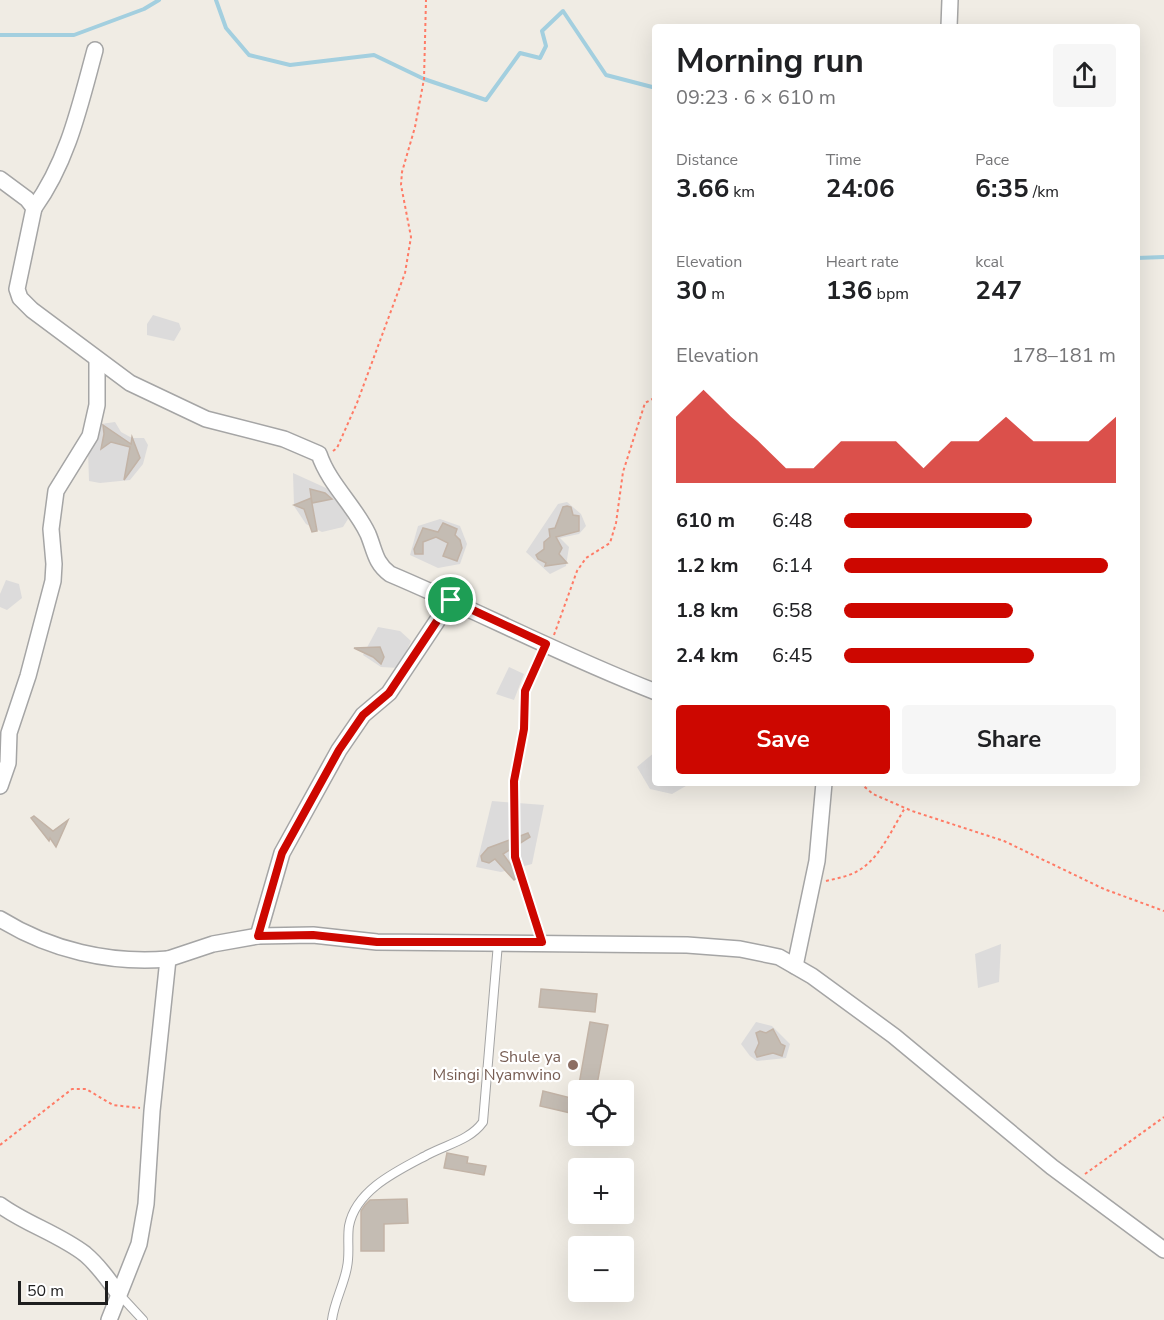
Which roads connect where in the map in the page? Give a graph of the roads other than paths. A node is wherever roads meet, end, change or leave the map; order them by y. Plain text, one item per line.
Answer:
1 (950, 0) edge
2 (949, 24) edge
3 (95, 50) dead end
4 (0, 179) edge
5 (34, 208) junction
6 (98, 360) junction
7 (451, 600) junction
8 (652, 690) edge
9 (0, 786) edge
10 (824, 786) edge
11 (0, 919) edge
12 (258, 936) junction
13 (498, 943) junction
14 (168, 959) junction
15 (795, 966) junction
16 (0, 1205) edge
17 (1164, 1250) edge
18 (118, 1293) junction
19 (110, 1320) edge
20 (143, 1320) edge
21 (332, 1320) edge

1 - 2 street
3 - 5 street
4 - 5 street
5 - 6 street
6 - 7 street
6 - 9 street
7 - 8 street
7 - 12 street
10 - 15 street
11 - 14 street
12 - 13 street
12 - 14 street
13 - 15 street
13 - 21 lane
14 - 18 street
15 - 17 street
16 - 18 street
18 - 19 street
18 - 20 lane

